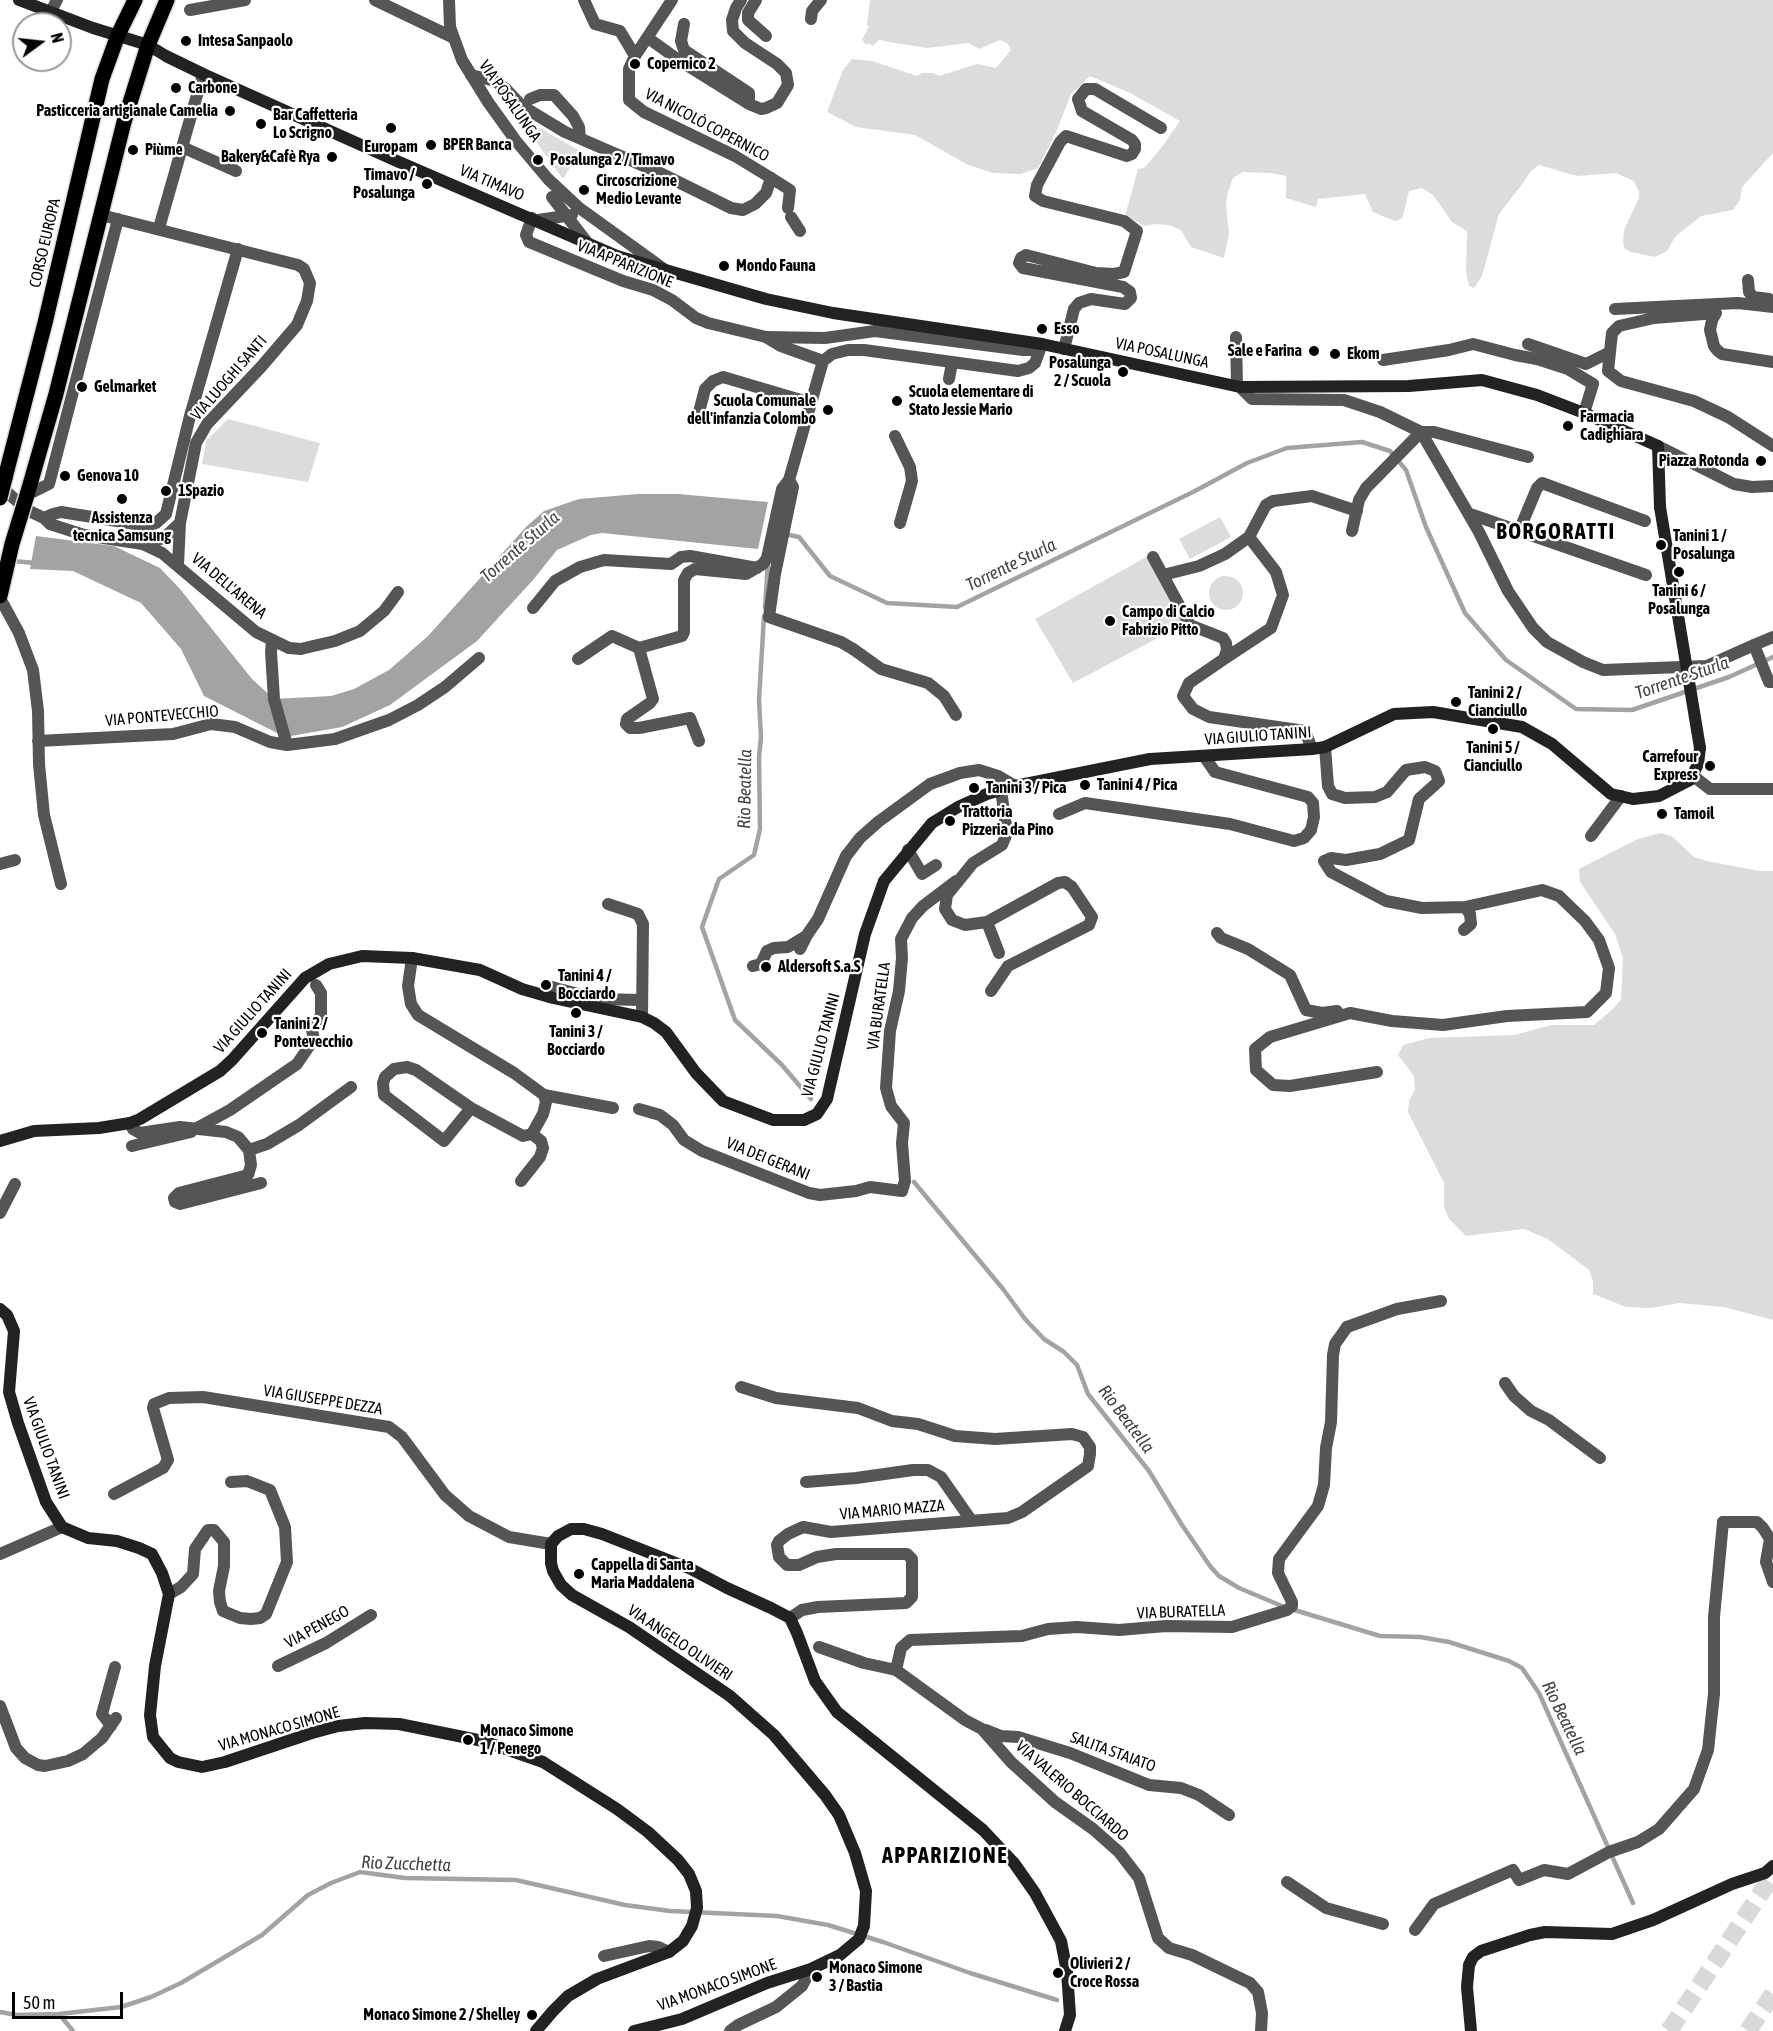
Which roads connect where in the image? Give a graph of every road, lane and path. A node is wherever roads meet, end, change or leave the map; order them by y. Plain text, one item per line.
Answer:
1 (19, 0) edge
2 (135, 0) edge
3 (167, 0) edge
4 (245, 0) edge
5 (375, 0) edge
6 (449, 0) edge
7 (584, 0) edge
8 (672, 0) edge
9 (741, 0) edge
10 (756, 0) edge
11 (821, 0) edge
12 (54, 6) edge
13 (190, 10) dead end
14 (811, 19) dead end
15 (684, 24) dead end
16 (117, 35) junction
17 (766, 36) dead end
18 (452, 37) junction
19 (648, 38) junction
20 (148, 45) junction
21 (635, 56) junction
22 (203, 74) junction
23 (471, 75) junction
24 (530, 99) dead end
25 (748, 104) junction
26 (1161, 128) dead end
27 (580, 138) junction
28 (182, 147) junction
29 (236, 171) dead end
30 (771, 178) junction
31 (548, 179) junction
32 (552, 197) junction
33 (579, 214) junction
34 (101, 215) junction
35 (118, 219) junction
36 (535, 219) junction
37 (159, 228) junction
38 (800, 231) dead end
39 (586, 241) junction
40 (238, 249) junction
41 (665, 270) junction
42 (1748, 280) dead end
43 (1773, 300) edge
44 (1773, 307) edge
45 (1615, 309) dead end
46 (1716, 313) junction
47 (1773, 313) edge
48 (766, 337) junction
49 (1236, 337) dead end
50 (1528, 344) dead end
51 (1037, 347) junction
52 (1064, 348) junction
53 (1608, 353) junction
54 (1383, 360) dead end
55 (823, 361) junction
56 (1773, 362) edge
57 (952, 363) junction
58 (949, 379) dead end
59 (1238, 387) junction
60 (811, 403) junction
61 (1584, 413) junction
62 (697, 420) dead end
63 (896, 436) dead end
64 (1416, 436) junction
65 (1658, 446) junction
66 (1773, 446) edge
67 (1528, 457) dead end
68 (3, 482) edge
69 (1770, 485) edge
70 (27, 495) junction
71 (0, 498) edge
72 (1357, 511) junction
73 (1470, 514) junction
74 (44, 518) junction
75 (1646, 521) dead end
76 (180, 523) junction
77 (900, 523) dead end
78 (1352, 531) dead end
79 (1520, 531) junction
80 (1249, 537) junction
81 (143, 544) junction
82 (1154, 557) dead end
83 (772, 561) junction
84 (178, 565) junction
85 (759, 568) junction
86 (1163, 575) junction
87 (1646, 575) dead end
88 (398, 592) dead end
89 (0, 597) edge
90 (534, 608) dead end
91 (1773, 637) edge
92 (1754, 645) junction
93 (271, 646) junction
94 (639, 648) junction
95 (479, 658) dead end
96 (578, 659) dead end
97 (1224, 659) junction
98 (1771, 682) edge
99 (956, 715) dead end
100 (38, 741) junction
101 (286, 741) junction
102 (699, 741) dead end
103 (1319, 748) junction
104 (1204, 756) junction
105 (1692, 775) junction
106 (1016, 786) junction
107 (1773, 789) edge
108 (1001, 790) junction
109 (1621, 796) junction
110 (1059, 814) dead end
111 (1591, 836) dead end
112 (908, 850) junction
113 (15, 860) dead end
114 (0, 864) edge
115 (936, 865) dead end
116 (960, 878) junction
117 (61, 884) dead end
118 (608, 904) dead end
119 (1465, 907) junction
120 (987, 922) junction
121 (1464, 930) dead end
122 (1217, 933) dead end
123 (807, 935) junction
124 (800, 949) dead end
125 (999, 953) dead end
126 (412, 958) junction
127 (753, 966) dead end
128 (316, 985) dead end
129 (552, 987) dead end
130 (991, 991) dead end
131 (642, 1000) junction
132 (642, 1017) junction
133 (1392, 1021) junction
134 (1377, 1072) dead end
135 (351, 1087) dead end
136 (544, 1095) junction
137 (471, 1108) junction
138 (614, 1108) dead end
139 (639, 1109) dead end
140 (130, 1123) junction
141 (904, 1123) joint
142 (197, 1128) junction
143 (531, 1134) junction
144 (0, 1141) edge
145 (132, 1146) dead end
146 (249, 1150) junction
147 (521, 1181) dead end
148 (15, 1184) dead end
149 (261, 1184) dead end
150 (0, 1213) edge
151 (1441, 1301) dead end
152 (0, 1309) edge
153 (1505, 1383) dead end
154 (741, 1387) dead end
155 (1600, 1458) dead end
156 (231, 1482) dead end
157 (806, 1482) dead end
158 (114, 1494) dead end
159 (971, 1520) junction
160 (1768, 1525) edge
161 (62, 1527) junction
162 (551, 1544) junction
163 (0, 1554) edge
164 (1773, 1581) edge
165 (169, 1594) junction
166 (371, 1616) dead end
167 (789, 1618) junction
168 (819, 1647) dead end
169 (278, 1666) dead end
170 (115, 1667) dead end
171 (896, 1670) junction
172 (0, 1706) edge
173 (982, 1729) junction
174 (1229, 1815) dead end
175 (1773, 1866) edge
176 (1287, 1882) dead end
177 (1383, 1924) dead end
178 (1414, 1930) dead end
179 (669, 1952) junction
180 (604, 1956) dead end
181 (811, 1969) junction
182 (1264, 2030) edge
183 (536, 2031) edge
184 (634, 2031) edge
185 (730, 2031) edge
186 (1065, 2031) edge
187 (1471, 2031) edge

1 - 12 main road, VIA TIMAVO
2 - 16 main road, CORSO EUROPA
3 - 20 main road
4 - 13 street
5 - 18 street
6 - 18 street, VIA POSALUNGA
7 - 21 street
8 - 19 street, VIA NICOLÒ COPERNICO
9 - 25 street
10 - 17 street
11 - 14 street
12 - 16 main road, VIA TIMAVO
15 - 25 street
16 - 20 main road, VIA TIMAVO
16 - 68 main road, CORSO EUROPA
18 - 23 street, VIA POSALUNGA
19 - 21 street, VIA NICOLÒ COPERNICO
19 - 25 street
20 - 22 main road, VIA TIMAVO
20 - 34 main road
21 - 30 street, VIA NICOLÒ COPERNICO
22 - 28 street
22 - 36 main road, VIA TIMAVO
23 - 27 street, VIA NICOLÒ COPERNICO
23 - 31 street, VIA POSALUNGA
24 - 27 street
26 - 52 street
27 - 30 street, VIA NICOLÒ COPERNICO
28 - 29 street
28 - 37 street
30 - 38 street
31 - 32 street, VIA POSALUNGA
31 - 33 street, VIA POSALUNGA
32 - 33 street, VIA POSALUNGA
32 - 36 street
33 - 36 street
33 - 39 street, VIA POSALUNGA
33 - 41 street, VIA POSALUNGA
34 - 35 street
34 - 70 main road
35 - 37 street
35 - 70 street
36 - 39 main road, VIA POSALUNGA
36 - 48 street, VIA APPARIZIONE
37 - 40 street
39 - 41 main road, VIA POSALUNGA
40 - 74 street
40 - 76 street, VIA LUOGHI SANTI
41 - 51 main road, VIA POSALUNGA
42 - 43 street
44 - 45 street
46 - 47 street
46 - 53 street
46 - 56 street
48 - 51 street, VIA APPARIZIONE
48 - 55 street, VIA APPARIZIONE
49 - 59 street
50 - 53 street
51 - 52 main road, VIA POSALUNGA
51 - 57 street
52 - 59 main road, VIA POSALUNGA
53 - 66 street
54 - 61 street
55 - 57 street
55 - 60 street
57 - 58 street
59 - 61 main road, VIA POSALUNGA
59 - 64 street
60 - 62 street
60 - 83 street
61 - 65 main road, VIA POSALUNGA
63 - 77 street
64 - 67 street
64 - 72 street
64 - 73 street
65 - 69 street, VIA POSALUNGA
65 - 105 main road, bridge
68 - 71 main road, CORSO EUROPA, bridge
68 - 74 street, VIA DELL'ARENA
70 - 89 main road, bridge
72 - 78 street
72 - 80 street
73 - 79 street
73 - 92 street
74 - 81 street, VIA DELL'ARENA
75 - 79 street
76 - 81 street
76 - 84 street, VIA LUOGHI SANTI
79 - 87 street
80 - 86 street
80 - 97 street
81 - 84 street, VIA DELL'ARENA
82 - 86 street
83 - 85 street
83 - 99 street
84 - 93 street, VIA DELL'ARENA
85 - 90 street
85 - 94 street
86 - 97 street
88 - 93 street, VIA DELL'ARENA
89 - 100 street
91 - 92 street
92 - 98 street
93 - 101 street
94 - 96 street
94 - 102 street
95 - 101 street, VIA PONTEVECCHIO
97 - 103 street
100 - 101 street, VIA PONTEVECCHIO
100 - 117 street
103 - 104 main road, VIA GIULIO TANINI
103 - 109 main road, VIA GIULIO TANINI
103 - 119 street
104 - 106 main road, VIA GIULIO TANINI
104 - 110 street
105 - 107 street
105 - 109 main road, VIA GIULIO TANINI
106 - 108 main road, VIA GIULIO TANINI
106 - 123 street
108 - 112 main road, VIA GIULIO TANINI
108 - 116 street, VIA BURATELLA
109 - 111 street
112 - 115 street
112 - 132 main road, VIA GIULIO TANINI
113 - 114 street
116 - 120 street, VIA BURATELLA
116 - 141 street, VIA BURATELLA
118 - 131 street
119 - 121 street
119 - 133 street
120 - 125 street
120 - 130 street, VIA BURATELLA
122 - 133 street
123 - 124 street
123 - 127 street
126 - 132 main road, VIA GIULIO TANINI
126 - 136 street
126 - 140 main road, VIA GIULIO TANINI
128 - 142 street, VIA GIULIO TANINI
129 - 131 street
131 - 132 street
133 - 134 street
135 - 146 street
136 - 138 street
136 - 143 street
137 - 137 street
137 - 143 street
139 - 141 street, VIA DEI GERANI
140 - 142 street, VIA GIULIO TANINI
140 - 144 main road, VIA GIULIO TANINI
142 - 145 street
142 - 146 street, VIA GIULIO TANINI
143 - 147 street
146 - 149 street
148 - 150 street
151 - 171 street, VIA BURATELLA
152 - 161 main road, VIA GIULIO TANINI
153 - 155 street
154 - 159 street, VIA MARIO MAZZA
156 - 165 street
157 - 159 street
158 - 162 street, VIA GIUSEPPE DEZZA
159 - 167 street, VIA MARIO MAZZA
160 - 164 street
160 - 178 street
161 - 163 street
161 - 165 main road
162 - 167 main road
162 - 181 main road, VIA ANGELO OLIVIERI
165 - 179 main road, VIA MONACO SIMONE
166 - 169 street, VIA PENEGO
167 - 186 main road
168 - 171 street, VIA VALERIO BOCCIARDO
170 - 172 street
171 - 173 street, VIA VALERIO BOCCIARDO
173 - 174 street, SALITA STAIATO
173 - 182 street, VIA VALERIO BOCCIARDO
175 - 187 main road
176 - 177 street
179 - 180 street
179 - 183 main road, VIA MONACO SIMONE
181 - 184 main road, VIA MONACO SIMONE
181 - 185 street

